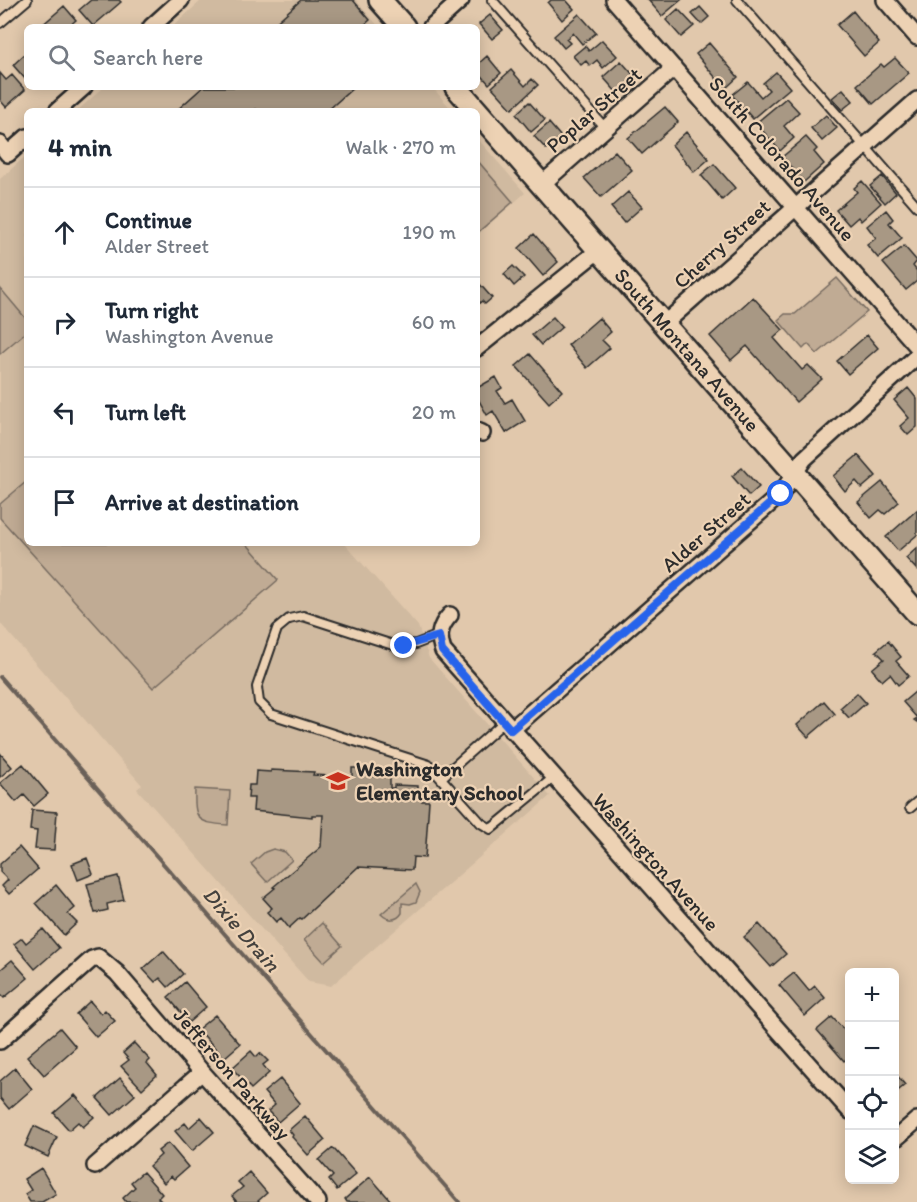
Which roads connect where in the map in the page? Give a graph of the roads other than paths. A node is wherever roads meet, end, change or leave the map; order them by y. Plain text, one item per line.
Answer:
1 (27, 0) edge
2 (181, 0) edge
3 (380, 0) edge
4 (460, 0) edge
5 (492, 0) edge
6 (614, 0) edge
7 (737, 0) edge
8 (885, 0) edge
9 (0, 23) edge
10 (154, 24) edge
11 (401, 24) edge
12 (433, 24) edge
13 (917, 37) edge
14 (674, 68) junction
15 (81, 90) edge
16 (459, 90) edge
17 (917, 100) edge
18 (60, 108) edge
19 (475, 108) edge
20 (480, 114) edge
21 (605, 128) junction
22 (24, 140) edge
23 (0, 144) edge
24 (865, 146) junction
25 (542, 184) junction
26 (796, 206) junction
27 (917, 206) edge
28 (599, 250) junction
29 (664, 324) junction
30 (480, 346) edge
31 (917, 346) edge
32 (917, 356) edge
33 (795, 473) junction
34 (917, 612) edge
35 (450, 615) dead end
36 (439, 636) junction
37 (508, 726) junction
38 (441, 778) junction
39 (553, 778) junction
40 (917, 802) edge
41 (910, 808) dead end
42 (0, 1041) edge
43 (202, 1072) junction
44 (845, 1106) edge
45 (917, 1120) edge
46 (899, 1136) edge
47 (95, 1166) dead end
48 (310, 1199) edge

1 - 9 lane
2 - 10 street
3 - 11 street
4 - 12 street
5 - 21 lane
6 - 14 street, South Colorado Avenue
7 - 24 lane
8 - 13 street
14 - 21 street, Poplar Street
14 - 26 street, South Colorado Avenue
15 - 18 street
16 - 19 street, South Montana Avenue
17 - 24 street, Cherry Street
20 - 25 street, South Montana Avenue
21 - 25 street, Poplar Street
22 - 23 street
24 - 26 street, Cherry Street
24 - 27 lane
25 - 28 street, South Montana Avenue
26 - 29 street, Cherry Street
26 - 31 street, South Colorado Avenue
28 - 29 street, South Montana Avenue
28 - 30 street
29 - 33 street, South Montana Avenue
32 - 33 street, Alder Street
33 - 34 street, South Montana Avenue
33 - 37 street, Alder Street
35 - 36 street
36 - 37 street, Washington Avenue
36 - 38 lane
37 - 38 lane
37 - 39 street, Washington Avenue
38 - 39 lane
39 - 44 street, Washington Avenue
40 - 41 lane
42 - 43 street, Jefferson Parkway
43 - 47 street
43 - 48 street, Jefferson Parkway
45 - 46 street

